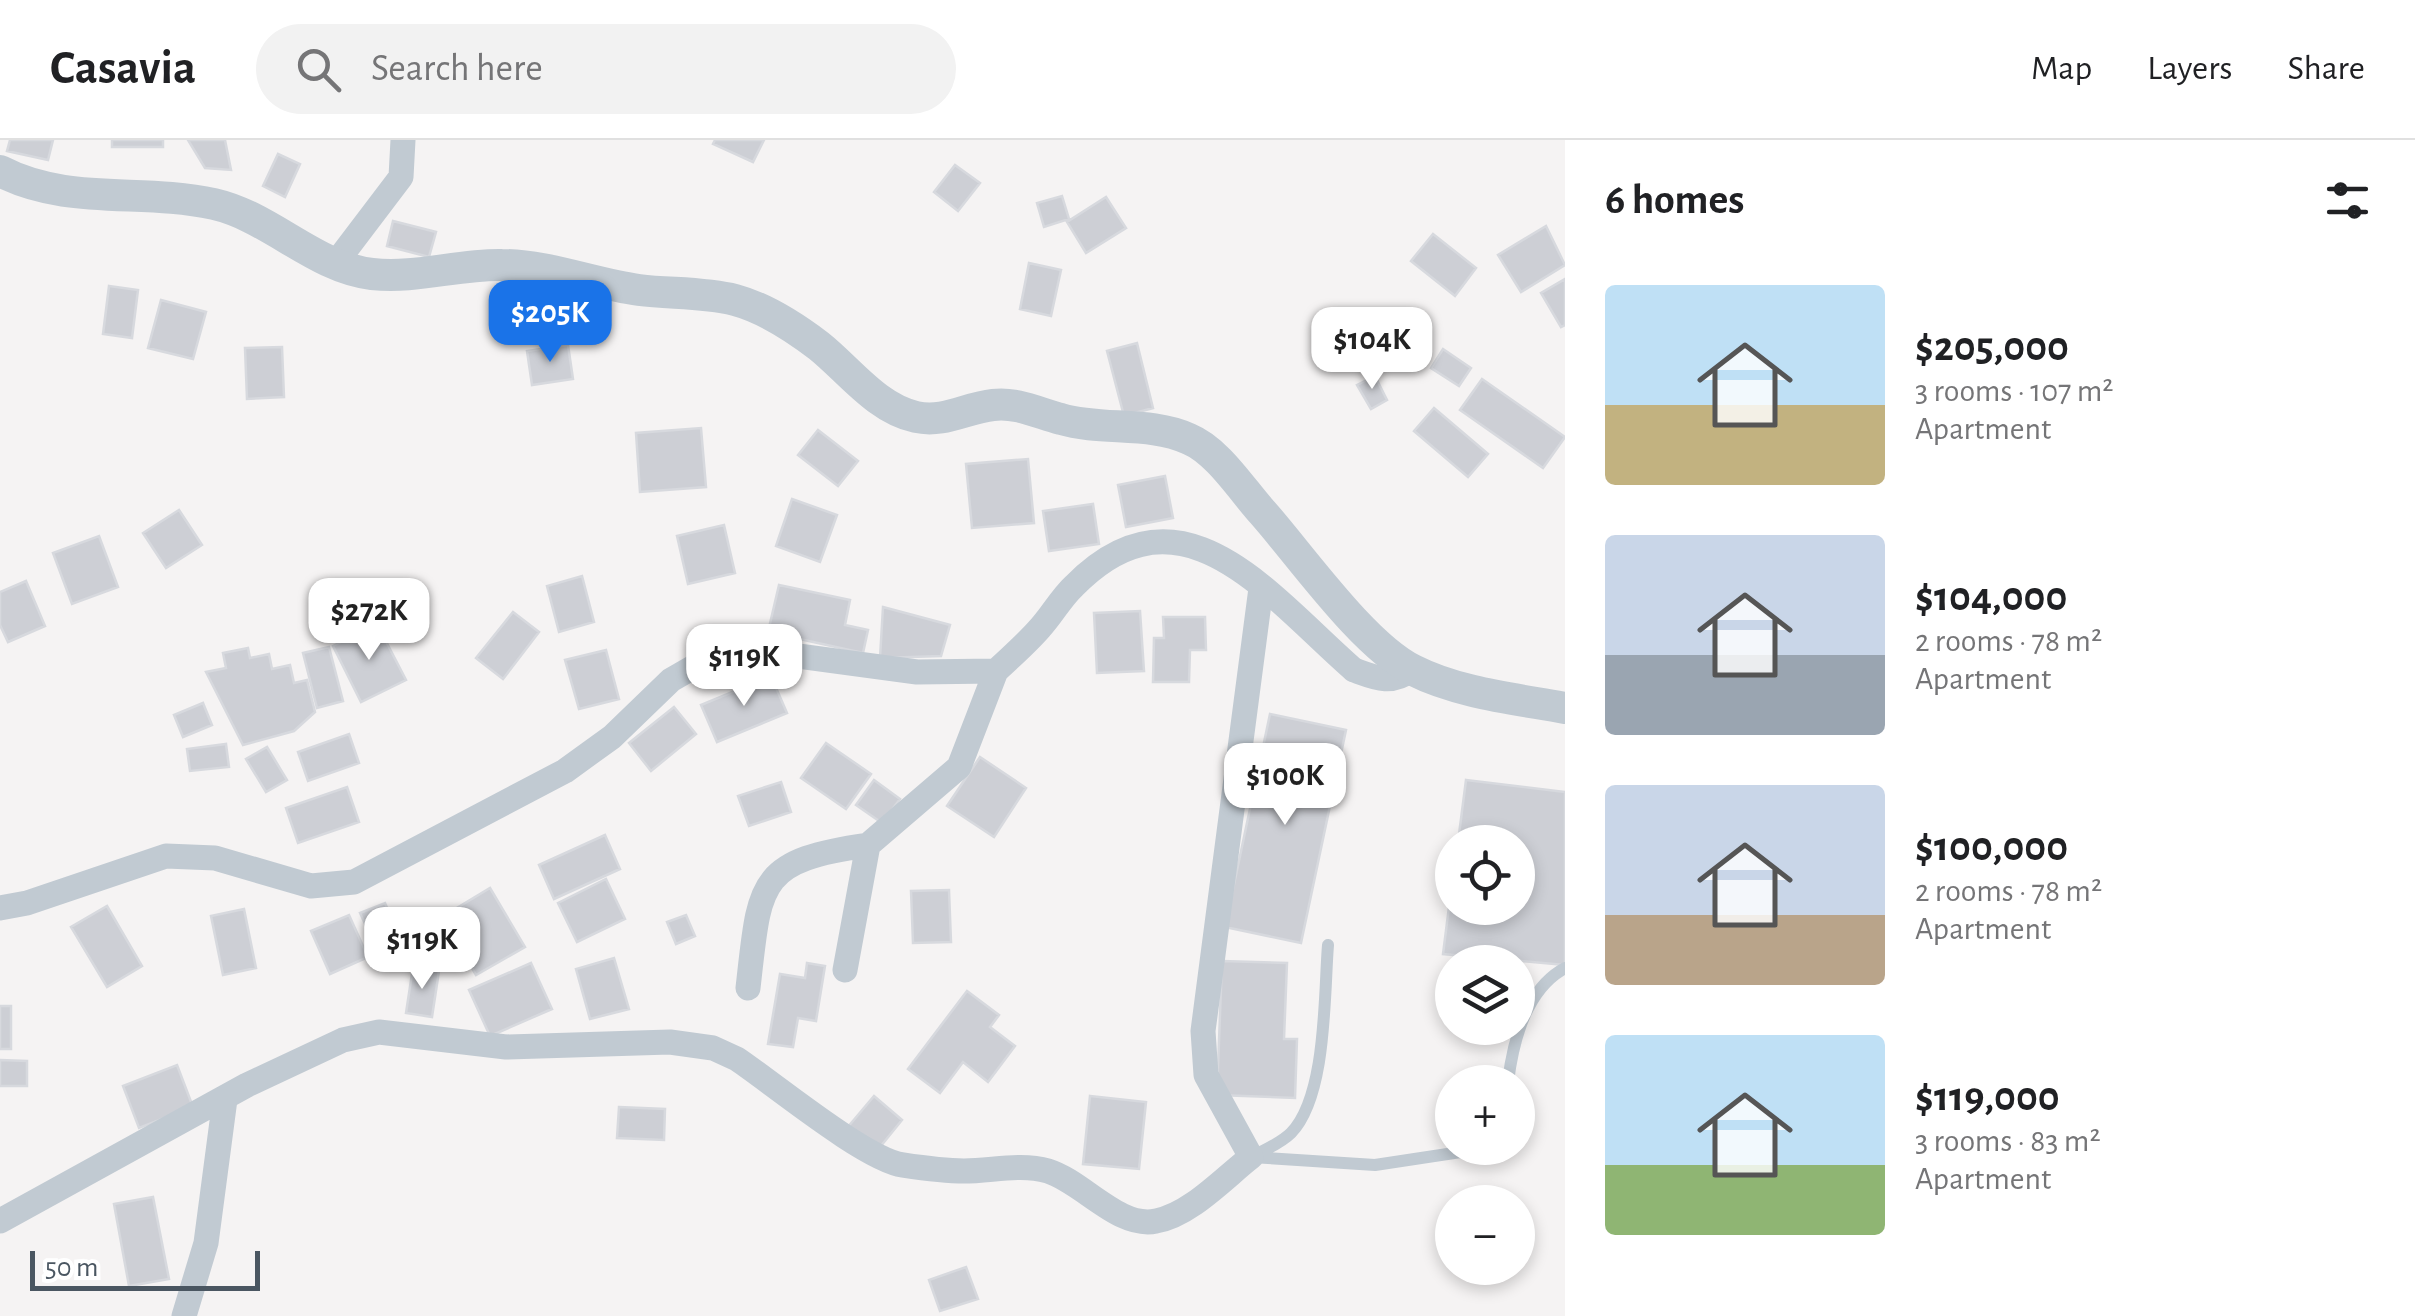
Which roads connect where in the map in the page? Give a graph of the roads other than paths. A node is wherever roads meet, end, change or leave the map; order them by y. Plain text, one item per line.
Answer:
1 (404, 140) edge
2 (0, 172) edge
3 (335, 264) junction
4 (1260, 588) junction
5 (1412, 670) junction
6 (996, 671) junction
7 (1565, 708) edge
8 (868, 845) junction
9 (0, 908) edge
10 (1328, 944) dead end
11 (1565, 968) edge
12 (846, 970) dead end
13 (748, 988) dead end
14 (1510, 1065) edge
15 (225, 1099) junction
16 (1435, 1156) edge
17 (1251, 1158) junction
18 (0, 1221) edge
19 (184, 1316) edge

1 - 3 street
2 - 3 street
3 - 5 street
4 - 5 street
4 - 6 street
4 - 17 street
5 - 7 street
6 - 8 street
6 - 9 street
8 - 12 street
8 - 13 street
10 - 17 lane
11 - 14 lane
15 - 17 street
15 - 18 street
15 - 19 street
16 - 17 lane

